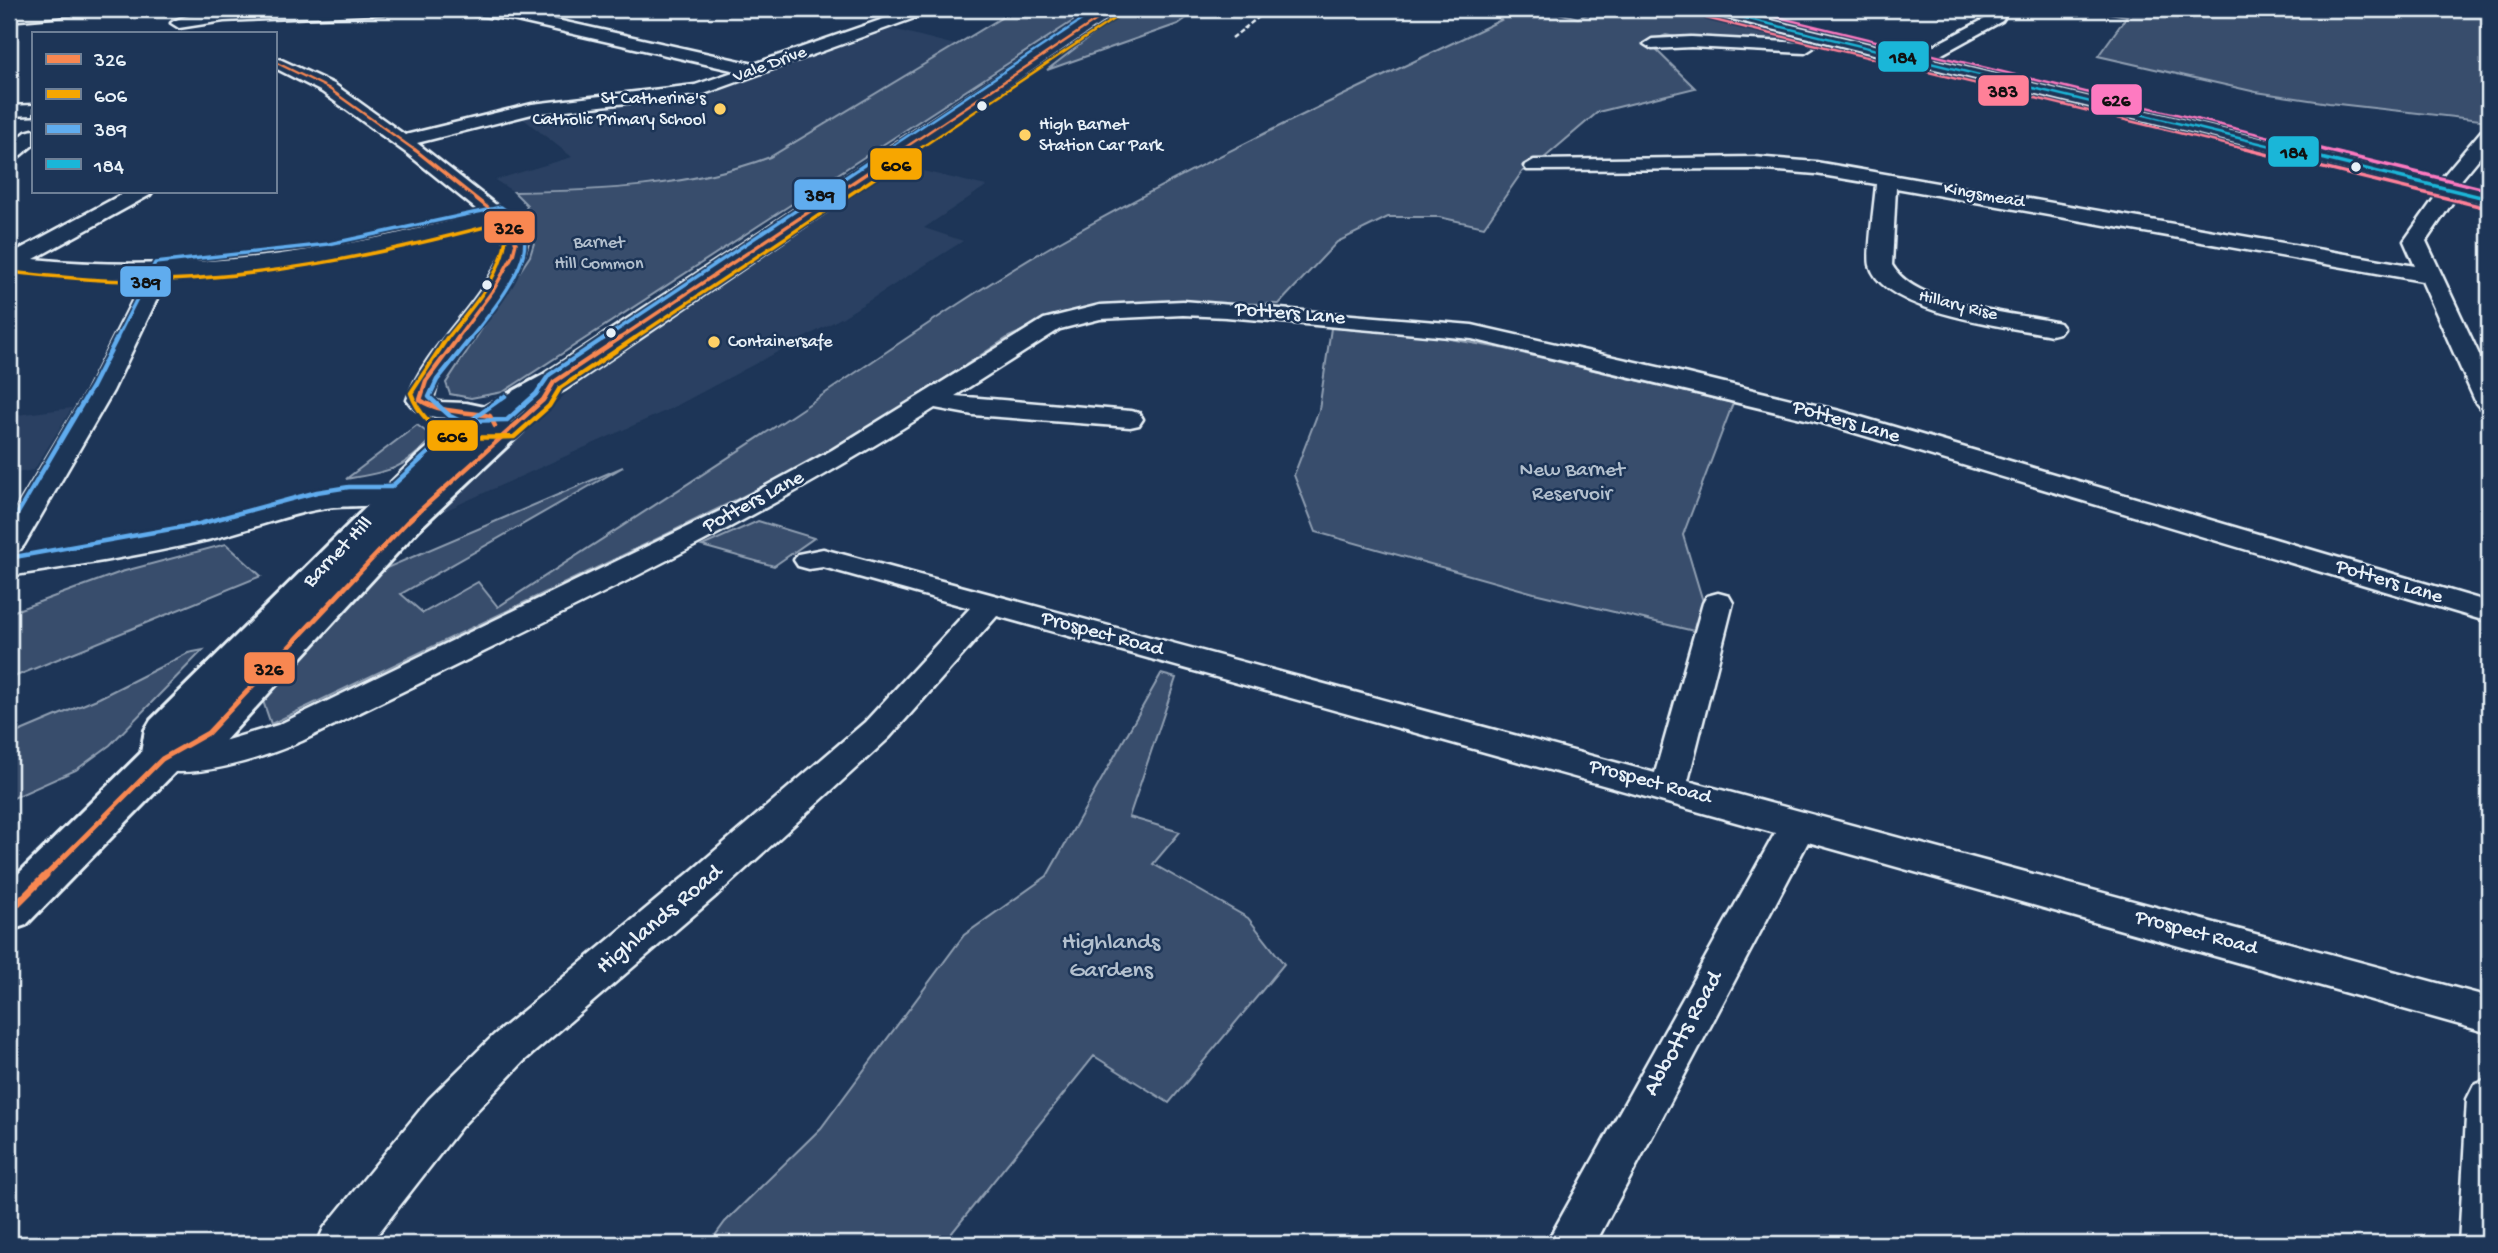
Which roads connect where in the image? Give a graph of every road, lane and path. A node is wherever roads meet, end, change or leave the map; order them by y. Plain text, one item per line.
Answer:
1 (83, 9) edge
2 (386, 9) edge
3 (468, 9) edge
4 (895, 9) edge
5 (1113, 9) edge
6 (1708, 9) edge
7 (921, 11) edge
8 (9, 16) edge
9 (1996, 18) dead end
10 (199, 32) edge
11 (1652, 44) dead end
12 (1858, 45) junction
13 (1919, 60) junction
14 (276, 62) edge
15 (756, 70) junction
16 (32, 108) edge
17 (9, 111) edge
18 (2489, 134) edge
19 (32, 137) edge
20 (403, 141) junction
21 (9, 155) edge
22 (1534, 166) dead end
23 (1886, 179) junction
24 (2447, 189) junction
25 (141, 192) edge
26 (2489, 199) edge
27 (499, 215) junction
28 (9, 263) edge
29 (159, 271) junction
30 (2428, 275) junction
31 (2051, 328) dead end
32 (931, 400) junction
33 (2489, 403) edge
34 (1130, 419) dead end
35 (491, 425) junction
36 (402, 505) junction
37 (9, 545) edge
38 (808, 560) dead end
39 (9, 567) edge
40 (1718, 603) dead end
41 (990, 606) junction
42 (2489, 612) edge
43 (162, 759) junction
44 (1668, 788) junction
45 (1799, 824) junction
46 (9, 912) edge
47 (2489, 1015) edge
48 (2489, 1099) edge
49 (341, 1244) edge
50 (1570, 1244) edge
51 (2483, 1244) edge

1 - 8 street
2 - 10 street
3 - 15 street
4 - 7 street
5 - 35 main road, Barnet Hill
6 - 12 street
7 - 15 street, Vale Drive
9 - 13 street
11 - 12 street
12 - 13 street
13 - 24 street
14 - 20 street
15 - 20 street, Vale Drive
16 - 17 street
18 - 24 street
19 - 21 street
20 - 27 street
22 - 23 street, Kingsmead
23 - 30 street, Kingsmead
23 - 31 street, Hillary Rise
24 - 26 street
24 - 30 street
25 - 28 street
27 - 29 street
27 - 35 street
28 - 29 street
29 - 37 street
30 - 33 street
32 - 34 street
32 - 42 street, Potters Lane
32 - 43 street, Potters Lane
35 - 36 main road, Barnet Hill
35 - 36 main road, Barnet Hill
36 - 39 street
36 - 43 main road, Barnet Hill
38 - 41 street, Prospect Road
40 - 44 street
41 - 44 street, Prospect Road
41 - 49 street, Highlands Road
43 - 46 main road, Barnet Hill
44 - 45 street, Prospect Road
45 - 47 street, Prospect Road
45 - 50 street, Abbotts Road
48 - 51 street

